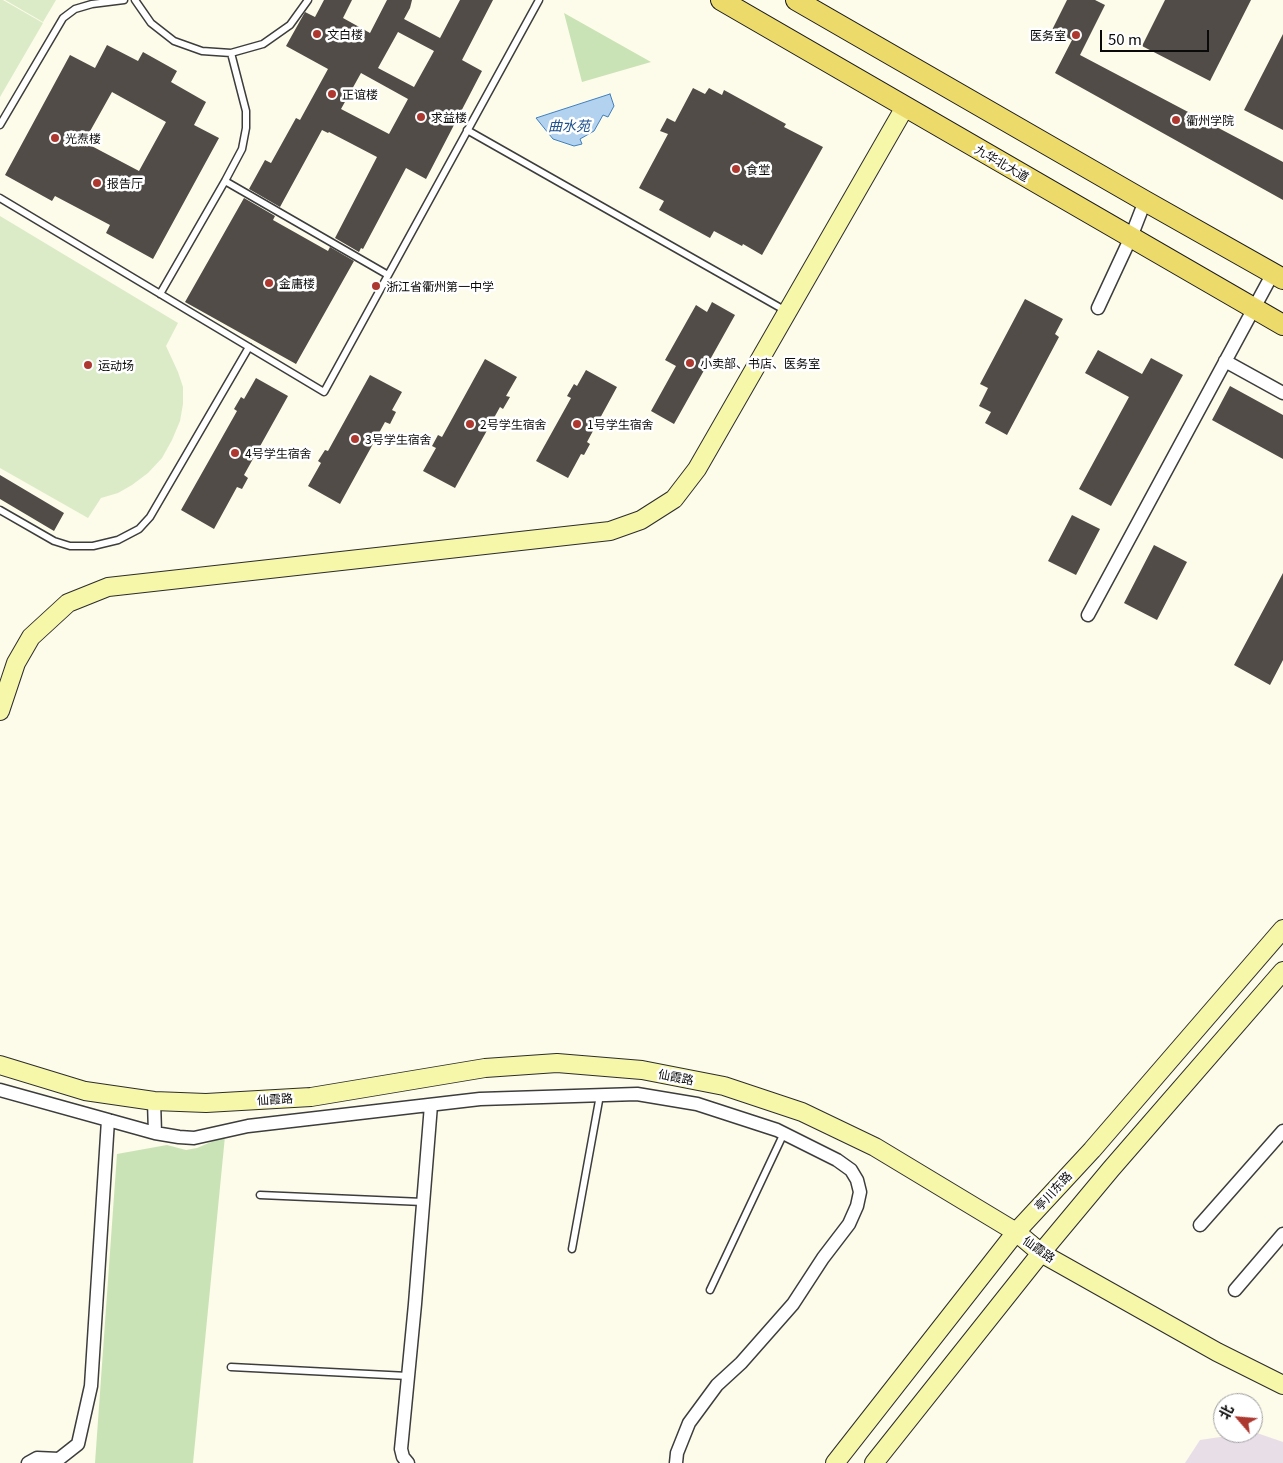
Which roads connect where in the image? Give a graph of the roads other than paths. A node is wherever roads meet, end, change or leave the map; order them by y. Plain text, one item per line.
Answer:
1 (124, 0) edge
2 (135, 0) edge
3 (308, 0) edge
4 (539, 0) edge
5 (721, 0) edge
6 (796, 0) edge
7 (231, 53) junction
8 (906, 107) junction
9 (0, 125) edge
10 (467, 130) junction
11 (225, 181) junction
12 (0, 198) edge
13 (1145, 201) junction
14 (1131, 237) junction
15 (388, 275) junction
16 (1278, 276) edge
17 (160, 294) junction
18 (1098, 308) dead end
19 (1254, 308) junction
20 (787, 312) junction
21 (1283, 325) edge
22 (249, 347) junction
23 (1225, 361) junction
24 (1283, 393) edge
25 (0, 510) edge
26 (1088, 615) dead end
27 (0, 711) edge
28 (1281, 936) edge
29 (1283, 971) edge
30 (0, 1065) edge
31 (0, 1090) edge
32 (600, 1094) junction
33 (154, 1101) junction
34 (430, 1104) junction
35 (108, 1120) junction
36 (1283, 1131) edge
37 (155, 1133) junction
38 (784, 1134) junction
39 (260, 1195) dead end
40 (423, 1202) junction
41 (1200, 1225) dead end
42 (1016, 1232) junction
43 (1283, 1234) edge
44 (572, 1249) dead end
45 (1041, 1253) junction
46 (710, 1290) dead end
47 (1235, 1290) dead end
48 (231, 1366) dead end
49 (408, 1376) junction
50 (1283, 1385) edge
51 (28, 1463) edge
52 (408, 1463) edge
53 (676, 1463) edge
54 (836, 1463) edge
55 (874, 1463) edge

1 - 9 lane
2 - 7 lane
3 - 7 lane
4 - 10 lane
5 - 8 main road, 九华北大道
6 - 13 main road
7 - 11 lane
8 - 14 main road, 九华北大道
8 - 20 street
10 - 15 lane
10 - 20 lane
11 - 15 lane
11 - 17 lane
12 - 17 lane
13 - 14 street
13 - 16 main road
14 - 18 street
14 - 19 main road, 九华北大道
15 - 22 lane
16 - 19 street
17 - 22 lane
19 - 21 main road, 九华北大道
19 - 23 street
20 - 27 street
22 - 25 lane
23 - 24 street
23 - 26 street
28 - 42 street, 亭川东路
29 - 45 street
30 - 33 street, 仙霞路
31 - 35 street
32 - 34 street
32 - 38 street
32 - 44 lane
33 - 37 street
33 - 42 street, 仙霞路
34 - 37 street
34 - 40 street
35 - 37 street
35 - 51 street
36 - 41 street
38 - 46 lane
38 - 53 street
39 - 40 lane
40 - 49 street
42 - 45 street, 仙霞路
42 - 54 street, 亭川东路
43 - 47 street
45 - 50 street, 仙霞路
45 - 55 street
48 - 49 lane
49 - 52 street

